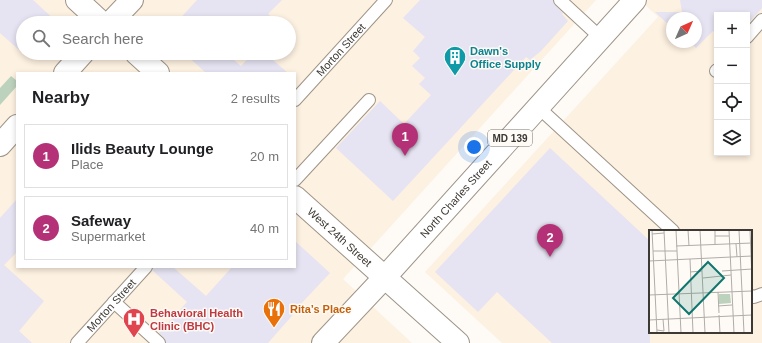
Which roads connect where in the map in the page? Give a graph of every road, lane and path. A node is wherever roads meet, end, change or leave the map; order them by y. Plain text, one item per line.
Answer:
1 (77, 0) edge
2 (132, 0) edge
3 (386, 0) edge
4 (560, 0) edge
5 (635, 0) edge
6 (94, 16) edge
7 (117, 16) edge
8 (762, 20) edge
9 (750, 34) edge
10 (601, 38) junction
11 (77, 60) edge
12 (144, 60) edge
13 (66, 72) edge
14 (157, 72) edge
15 (296, 99) edge
16 (369, 100) dead end
17 (538, 107) junction
18 (16, 127) edge
19 (0, 145) edge
20 (296, 179) edge
21 (296, 198) edge
22 (672, 230) edge
23 (145, 268) edge
24 (384, 277) junction
25 (762, 294) edge
26 (752, 296) edge
27 (114, 302) junction
28 (77, 343) edge
29 (159, 343) edge
30 (323, 343) edge
31 (458, 343) edge

1 - 6 main road
2 - 7 main road
3 - 15 lane, Morton Street
4 - 10 lane
5 - 10 main road, North Charles Street / MD 139
8 - 9 lane
10 - 17 main road, North Charles Street / MD 139
11 - 13 main road
12 - 14 main road
16 - 20 lane
17 - 22 lane
17 - 24 main road, North Charles Street / MD 139
18 - 19 main road
21 - 24 main road, West 24th Street
23 - 27 lane, Morton Street
24 - 30 main road, North Charles Street / MD 139
24 - 31 main road, West 24th Street
25 - 26 lane
27 - 28 lane, Morton Street
27 - 29 lane

